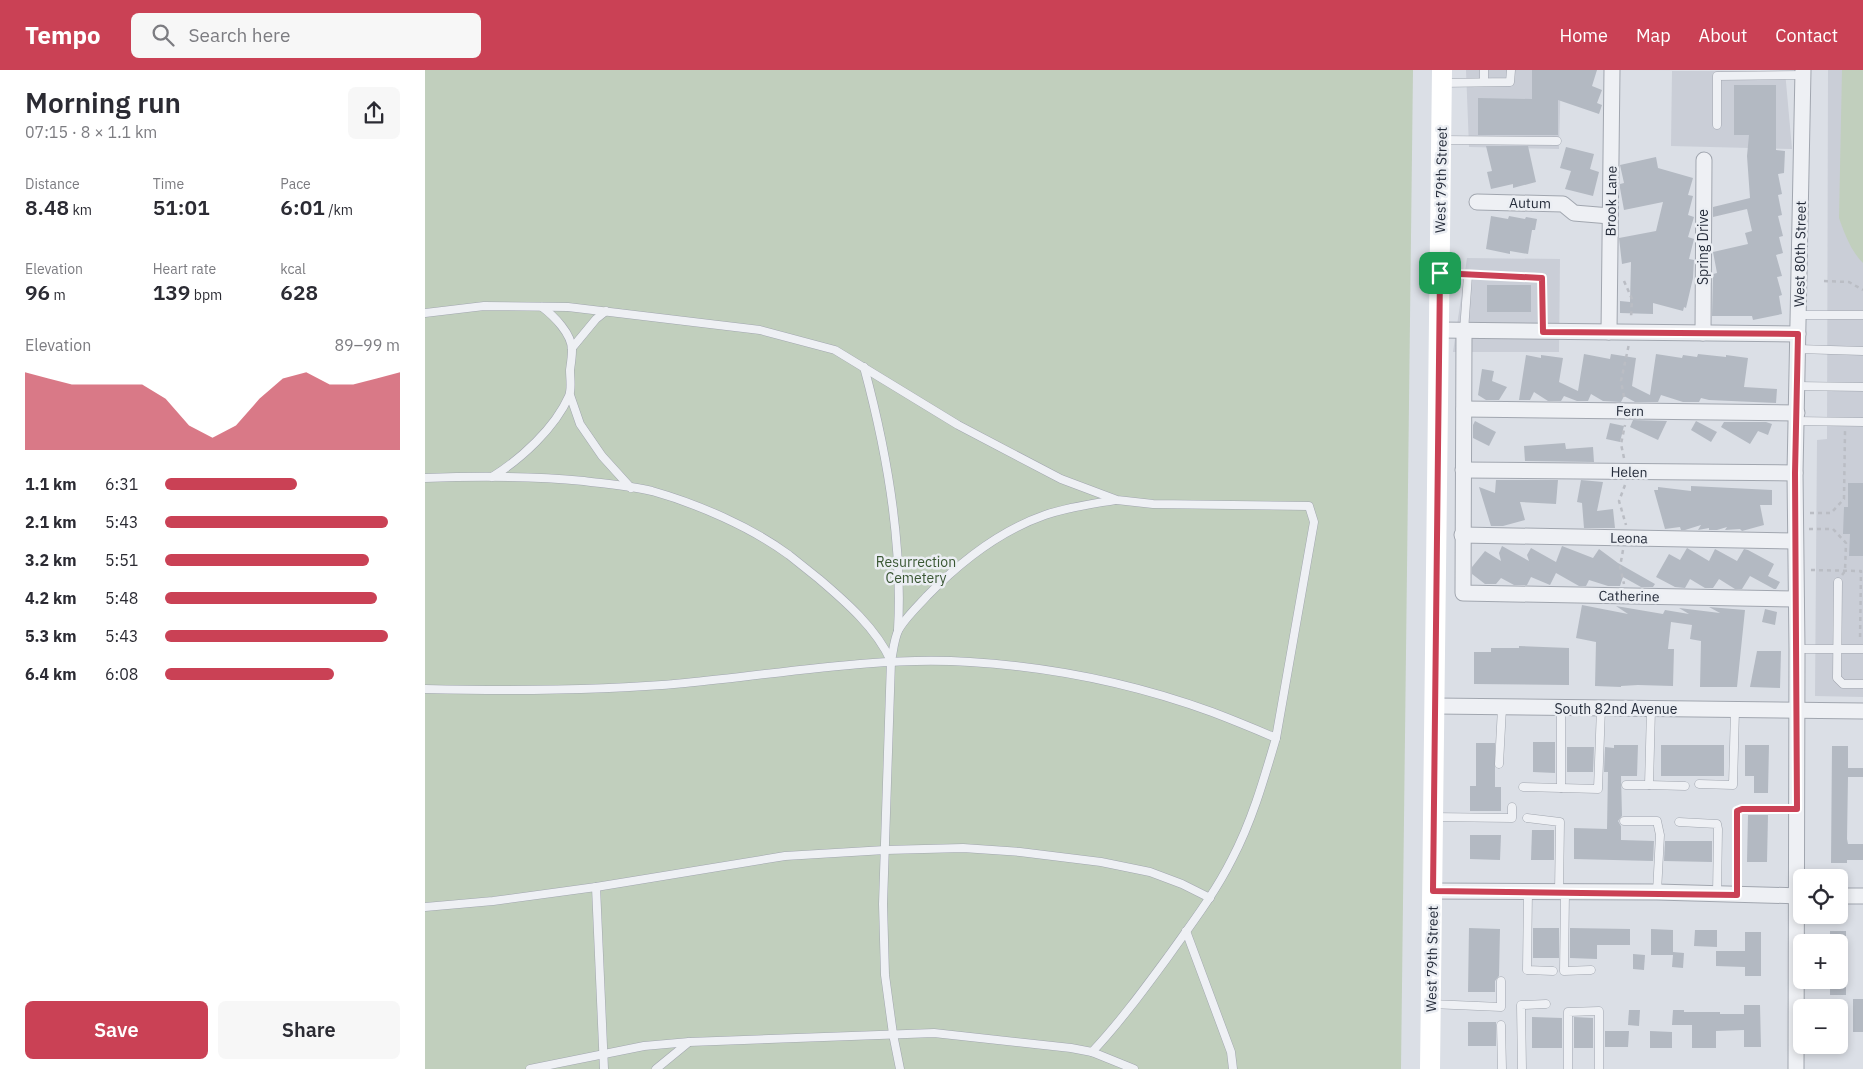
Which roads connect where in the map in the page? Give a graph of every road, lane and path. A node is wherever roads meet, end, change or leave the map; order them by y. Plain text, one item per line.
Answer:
1 (1484, 70) edge
2 (1511, 70) edge
3 (1612, 70) edge
4 (1803, 72) edge
5 (1442, 76) edge
6 (1484, 82) junction
7 (1717, 125) dead end
8 (1441, 140) junction
9 (1557, 141) dead end
10 (1704, 160) dead end
11 (1477, 202) dead end
12 (1611, 216) junction
13 (1440, 273) junction
14 (1468, 275) junction
15 (1824, 281) dead end
16 (1863, 290) edge
17 (542, 307) junction
18 (606, 311) junction
19 (425, 313) edge
20 (1799, 315) junction
21 (1863, 315) edge
22 (1439, 330) junction
23 (1464, 331) junction
24 (1543, 332) junction
25 (1609, 332) junction
26 (1703, 333) junction
27 (1798, 342) junction
28 (572, 348) junction
29 (1863, 351) edge
30 (865, 367) junction
31 (1797, 386) junction
32 (1863, 387) edge
33 (569, 395) junction
34 (1464, 409) junction
35 (1796, 417) junction
36 (1863, 422) edge
37 (1845, 430) dead end
38 (1463, 470) junction
39 (1795, 473) junction
40 (492, 477) junction
41 (425, 478) edge
42 (631, 488) junction
43 (1117, 500) junction
44 (1810, 512) dead end
45 (1809, 529) dead end
46 (1462, 535) junction
47 (1795, 541) junction
48 (1811, 570) dead end
49 (1845, 571) junction
50 (1838, 582) dead end
51 (1796, 599) junction
52 (898, 630) junction
53 (1862, 630) edge
54 (1837, 648) junction
55 (1797, 649) junction
56 (1861, 649) edge
57 (891, 661) junction
58 (1863, 684) edge
59 (425, 689) edge
60 (1435, 706) junction
61 (1503, 708) junction
62 (1561, 708) junction
63 (1601, 708) junction
64 (1651, 708) junction
65 (1735, 710) junction
66 (1797, 711) junction
67 (1863, 711) edge
68 (1276, 738) junction
69 (1499, 764) dead end
70 (1699, 784) dead end
71 (1626, 785) dead end
72 (1649, 785) junction
73 (1685, 786) dead end
74 (1523, 787) dead end
75 (1561, 788) junction
76 (1512, 807) dead end
77 (1797, 809) junction
78 (1433, 817) junction
79 (1527, 818) dead end
80 (1624, 821) dead end
81 (1679, 822) dead end
82 (885, 850) junction
83 (1798, 869) edge
84 (595, 887) junction
85 (1433, 891) junction
86 (1528, 891) junction
87 (1562, 892) junction
88 (1657, 892) junction
89 (1717, 895) junction
90 (1737, 895) junction
91 (1793, 896) edge
92 (1848, 896) edge
93 (1863, 896) edge
94 (1210, 898) junction
95 (425, 907) edge
96 (1799, 924) edge
97 (1186, 931) junction
98 (1591, 970) dead end
99 (1553, 971) dead end
100 (1501, 981) dead end
101 (1431, 1004) junction
102 (1546, 1004) dead end
103 (1501, 1025) dead end
104 (893, 1034) junction
105 (689, 1042) junction
106 (1092, 1052) junction
107 (602, 1053) junction
108 (530, 1069) edge
109 (604, 1069) edge
110 (657, 1069) edge
111 (900, 1069) edge
112 (1134, 1069) edge
113 (1233, 1069) edge
114 (1430, 1069) edge
115 (1502, 1069) edge
116 (1522, 1069) edge
117 (1567, 1069) edge
118 (1599, 1069) edge
119 (1796, 1069) edge

1 - 6 lane
2 - 6 lane
3 - 12 street, Brook Lane
4 - 7 lane
4 - 20 street, West 80th Street
5 - 6 lane
5 - 8 main road, West 79th Street
8 - 9 lane
8 - 13 main road, West 79th Street
10 - 26 street, Spring Drive
11 - 12 street, Autum
12 - 25 street, Brook Lane
13 - 14 lane
13 - 22 main road, West 79th Street
14 - 23 lane
14 - 24 lane
15 - 16 path
17 - 18 lane
17 - 19 lane
17 - 28 lane
18 - 28 lane
18 - 30 lane
20 - 21 lane
20 - 27 street, West 80th Street
22 - 23 street
22 - 60 main road, West 79th Street
23 - 24 street
23 - 34 street
24 - 25 street
25 - 26 street
26 - 27 street
27 - 29 lane
27 - 31 street, West 80th Street
28 - 33 lane
30 - 43 lane
30 - 52 lane
31 - 32 lane
31 - 35 street, West 80th Street
33 - 40 lane
33 - 42 lane
34 - 35 street, Fern
34 - 38 street
35 - 36 lane
35 - 39 street, West 80th Street
37 - 44 path
38 - 39 street, Helen
38 - 46 street
39 - 47 street, West 80th Street
40 - 41 lane
40 - 42 lane
42 - 57 lane
43 - 52 lane
43 - 68 lane
45 - 49 path
46 - 47 street, Leona
46 - 51 street, Catherine
47 - 51 street, West 80th Street
48 - 49 path
49 - 53 path
50 - 54 lane
51 - 55 street, West 80th Street
52 - 57 lane
53 - 56 path
54 - 55 lane
54 - 56 lane
54 - 58 lane
55 - 66 street, West 80th Street
57 - 59 lane
57 - 68 lane
57 - 82 lane
60 - 61 street, South 82nd Avenue
60 - 78 main road, West 79th Street
61 - 62 street, South 82nd Avenue
61 - 69 lane
62 - 63 street, South 82nd Avenue
62 - 75 lane
63 - 64 street, South 82nd Avenue
63 - 75 lane
64 - 65 street, South 82nd Avenue
64 - 72 lane
65 - 66 street, South 82nd Avenue
65 - 70 lane
66 - 67 street, South 82nd Avenue
66 - 77 street, West 80th Street
68 - 94 lane
71 - 72 lane
72 - 73 lane
74 - 75 lane
76 - 78 lane
77 - 83 street, West 80th Street
77 - 90 lane
78 - 85 main road, West 79th Street
79 - 87 lane
80 - 88 lane
81 - 89 lane
82 - 84 lane
82 - 94 lane
82 - 104 lane
84 - 95 lane
84 - 107 lane
85 - 86 street
85 - 101 main road, West 79th Street
86 - 87 street
86 - 99 lane
87 - 88 street
87 - 98 lane
88 - 89 street
89 - 90 street
90 - 91 street
92 - 93 street
94 - 97 lane
96 - 119 street, West 80th Street
97 - 106 lane
97 - 113 lane
100 - 101 lane
101 - 114 main road, West 79th Street
102 - 116 lane
103 - 115 lane
104 - 105 lane
104 - 106 lane
104 - 111 lane
105 - 107 lane
105 - 110 lane
106 - 112 lane
107 - 108 lane
107 - 109 lane
117 - 118 lane

